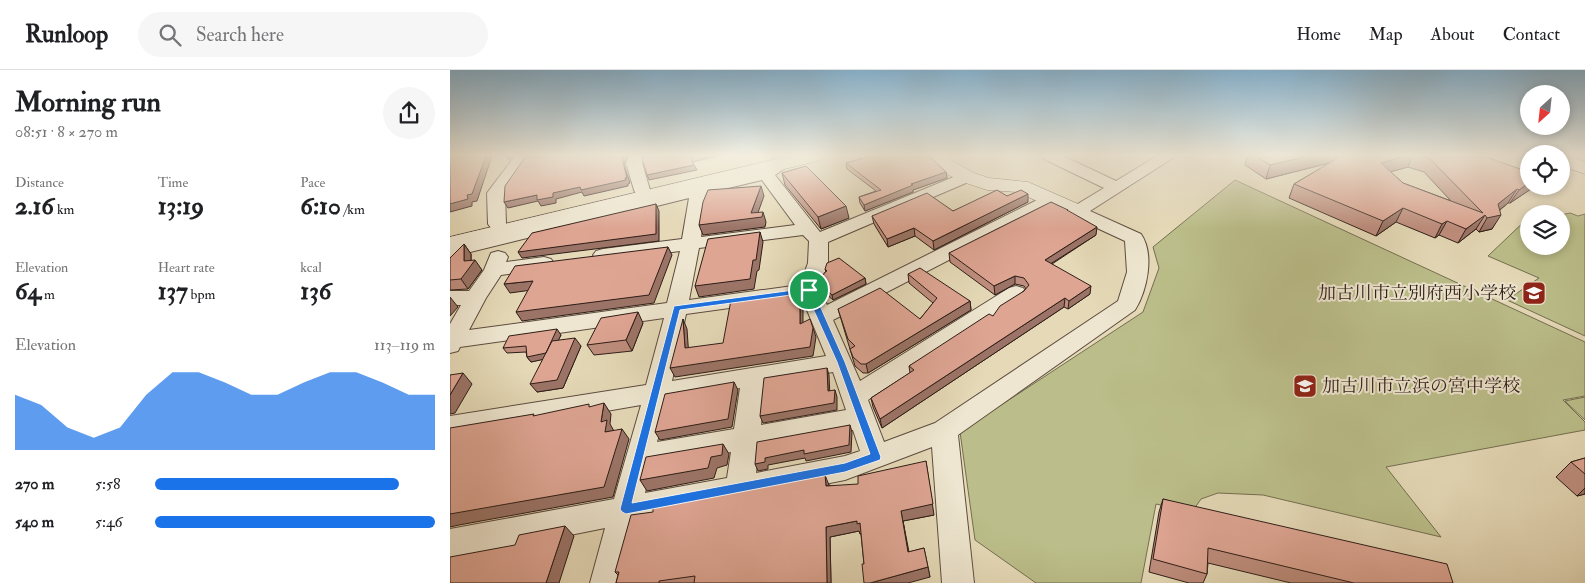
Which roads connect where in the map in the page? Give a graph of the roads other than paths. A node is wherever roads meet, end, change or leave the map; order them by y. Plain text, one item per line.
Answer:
1 (506, 180) edge
2 (639, 180) edge
3 (686, 180) edge
4 (714, 180) edge
5 (743, 180) edge
6 (771, 180) edge
7 (959, 180) edge
8 (975, 180) edge
9 (1101, 180) edge
10 (1128, 180) edge
11 (1116, 187) junction
12 (642, 190) junction
13 (699, 191) junction
14 (1051, 200) junction
15 (1077, 212) junction
16 (496, 232) junction
17 (813, 234) junction
18 (450, 235) edge
19 (691, 243) junction
20 (450, 244) edge
21 (450, 251) edge
22 (583, 258) edge
23 (563, 261) edge
24 (494, 270) junction
25 (809, 290) junction
26 (450, 298) edge
27 (475, 298) junction
28 (1012, 303) edge
29 (677, 308) junction
30 (821, 317) junction
31 (452, 343) edge
32 (841, 362) junction
33 (754, 376) junction
34 (657, 392) junction
35 (858, 407) junction
36 (450, 427) edge
37 (944, 431) junction
38 (746, 438) junction
39 (639, 457) junction
40 (876, 457) junction
41 (740, 487) junction
42 (626, 509) junction
43 (450, 544) edge
44 (606, 583) edge
45 (958, 583) edge

1 - 16 street
2 - 12 street
3 - 12 street
4 - 20 street
5 - 13 street
6 - 17 street
7 - 17 street
8 - 14 street
9 - 11 street
10 - 11 street
11 - 15 street
12 - 16 street
13 - 16 street
13 - 19 street
14 - 15 street
14 - 30 street
15 - 37 street
16 - 18 street
16 - 21 street
16 - 24 street
17 - 19 street
17 - 25 street
19 - 22 street
19 - 29 street
23 - 24 street
24 - 27 street
25 - 29 street
25 - 30 street
26 - 27 street
27 - 31 street
28 - 35 street
29 - 31 street
29 - 34 street
30 - 32 street
32 - 33 street
32 - 35 street
33 - 34 street
33 - 38 street
34 - 36 street
34 - 39 street
35 - 38 street
35 - 40 street
37 - 40 street
37 - 45 street
38 - 39 street
38 - 41 street
39 - 42 street
40 - 41 street
41 - 42 street
42 - 43 street
42 - 44 street

